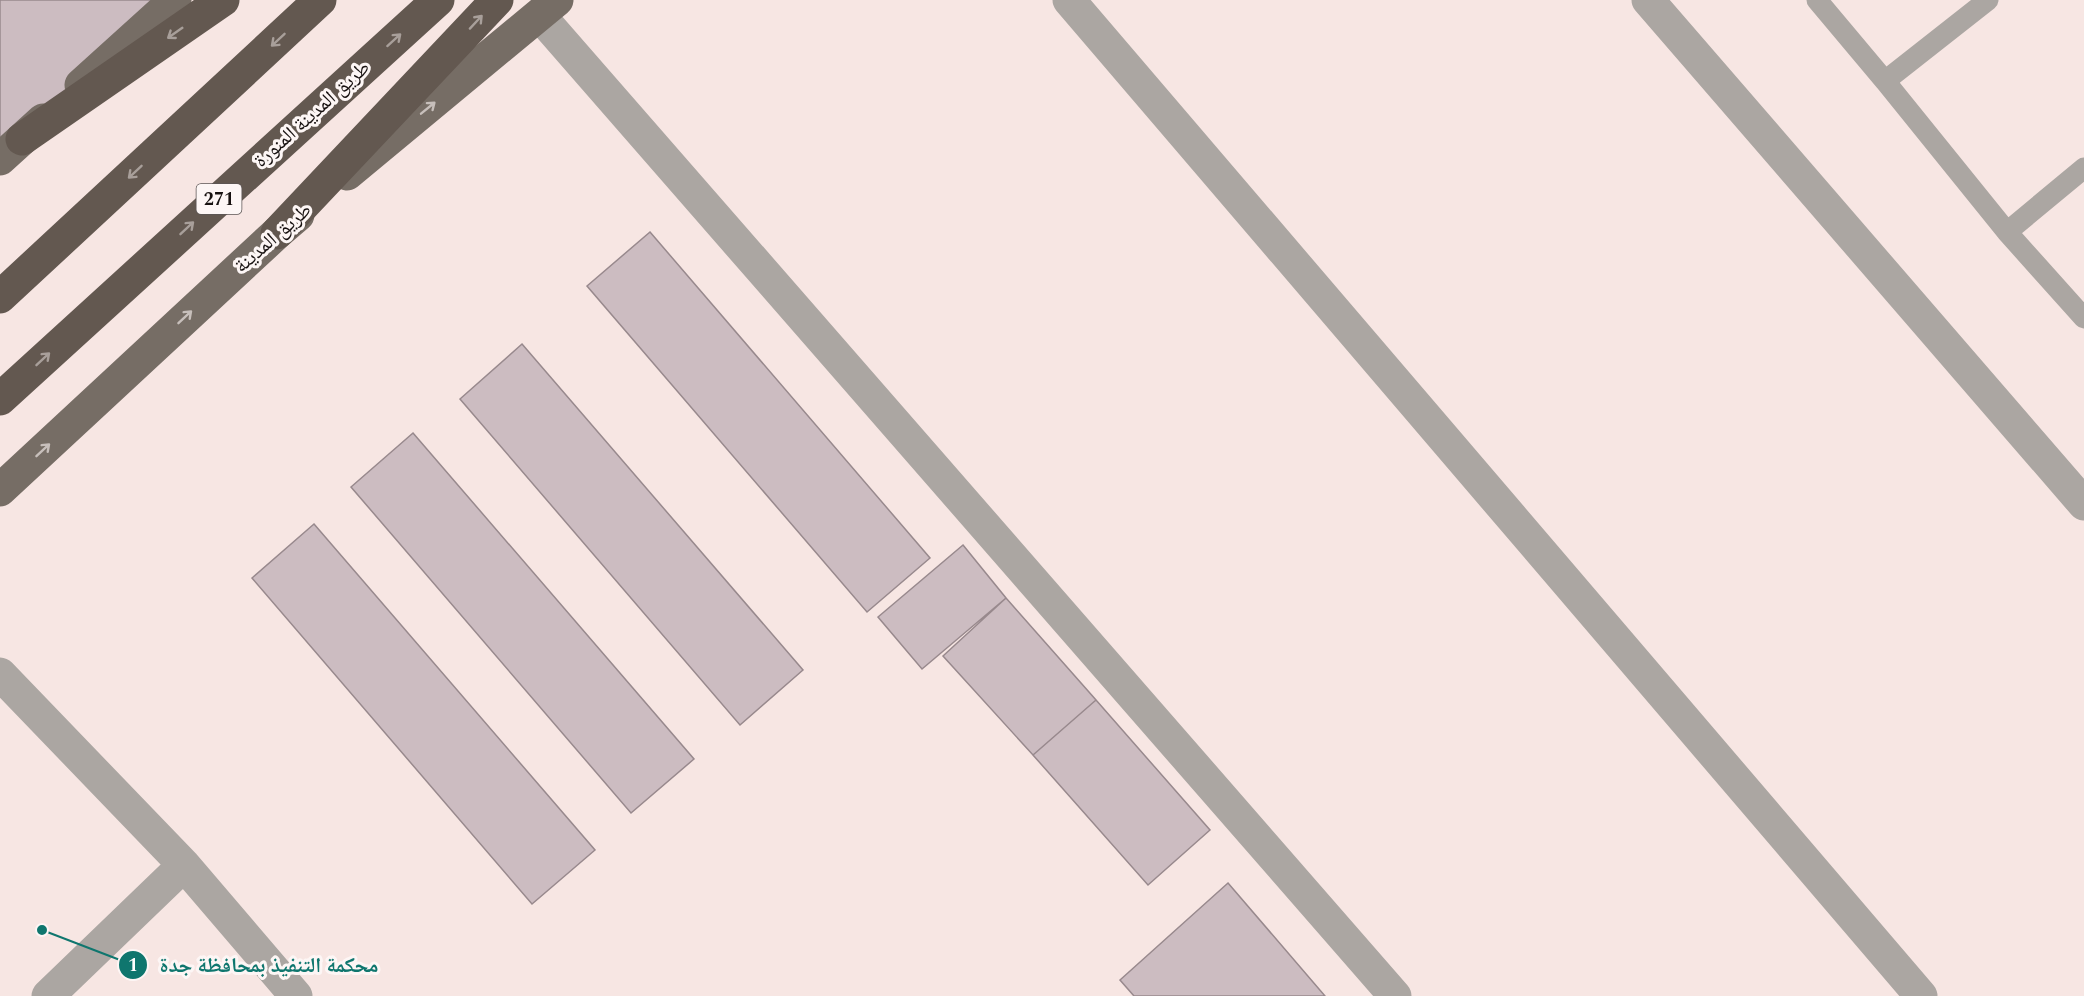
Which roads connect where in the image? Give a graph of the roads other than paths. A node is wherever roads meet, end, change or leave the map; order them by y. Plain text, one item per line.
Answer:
1 (176, 0) edge
2 (223, 0) edge
3 (320, 0) edge
4 (438, 0) edge
5 (497, 0) edge
6 (1069, 0) edge
7 (1648, 0) edge
8 (1817, 0) edge
9 (1988, 0) edge
10 (548, 8) edge
11 (1885, 81) junction
12 (11, 149) edge
13 (2084, 168) edge
14 (277, 232) junction
15 (2007, 232) junction
16 (0, 297) edge
17 (2084, 318) edge
18 (0, 399) edge
19 (0, 490) edge
20 (2084, 504) edge
21 (0, 674) edge
22 (184, 866) junction
23 (48, 996) edge
24 (296, 996) edge
25 (1395, 996) edge
26 (1921, 996) edge

1 - 12 main road
2 -> 12 highway
3 -> 16 highway
18 -> 4 highway, طريق المدينة المنورة / 271
14 -> 5 highway
6 - 26 street
7 - 20 street
8 - 11 lane
9 - 11 lane
14 -> 10 main road, طريق المدينة
10 - 25 street
11 - 15 lane
13 - 15 lane
19 -> 14 main road, طريق المدينة
15 - 17 lane
21 - 22 street
22 - 23 street
22 - 24 street

